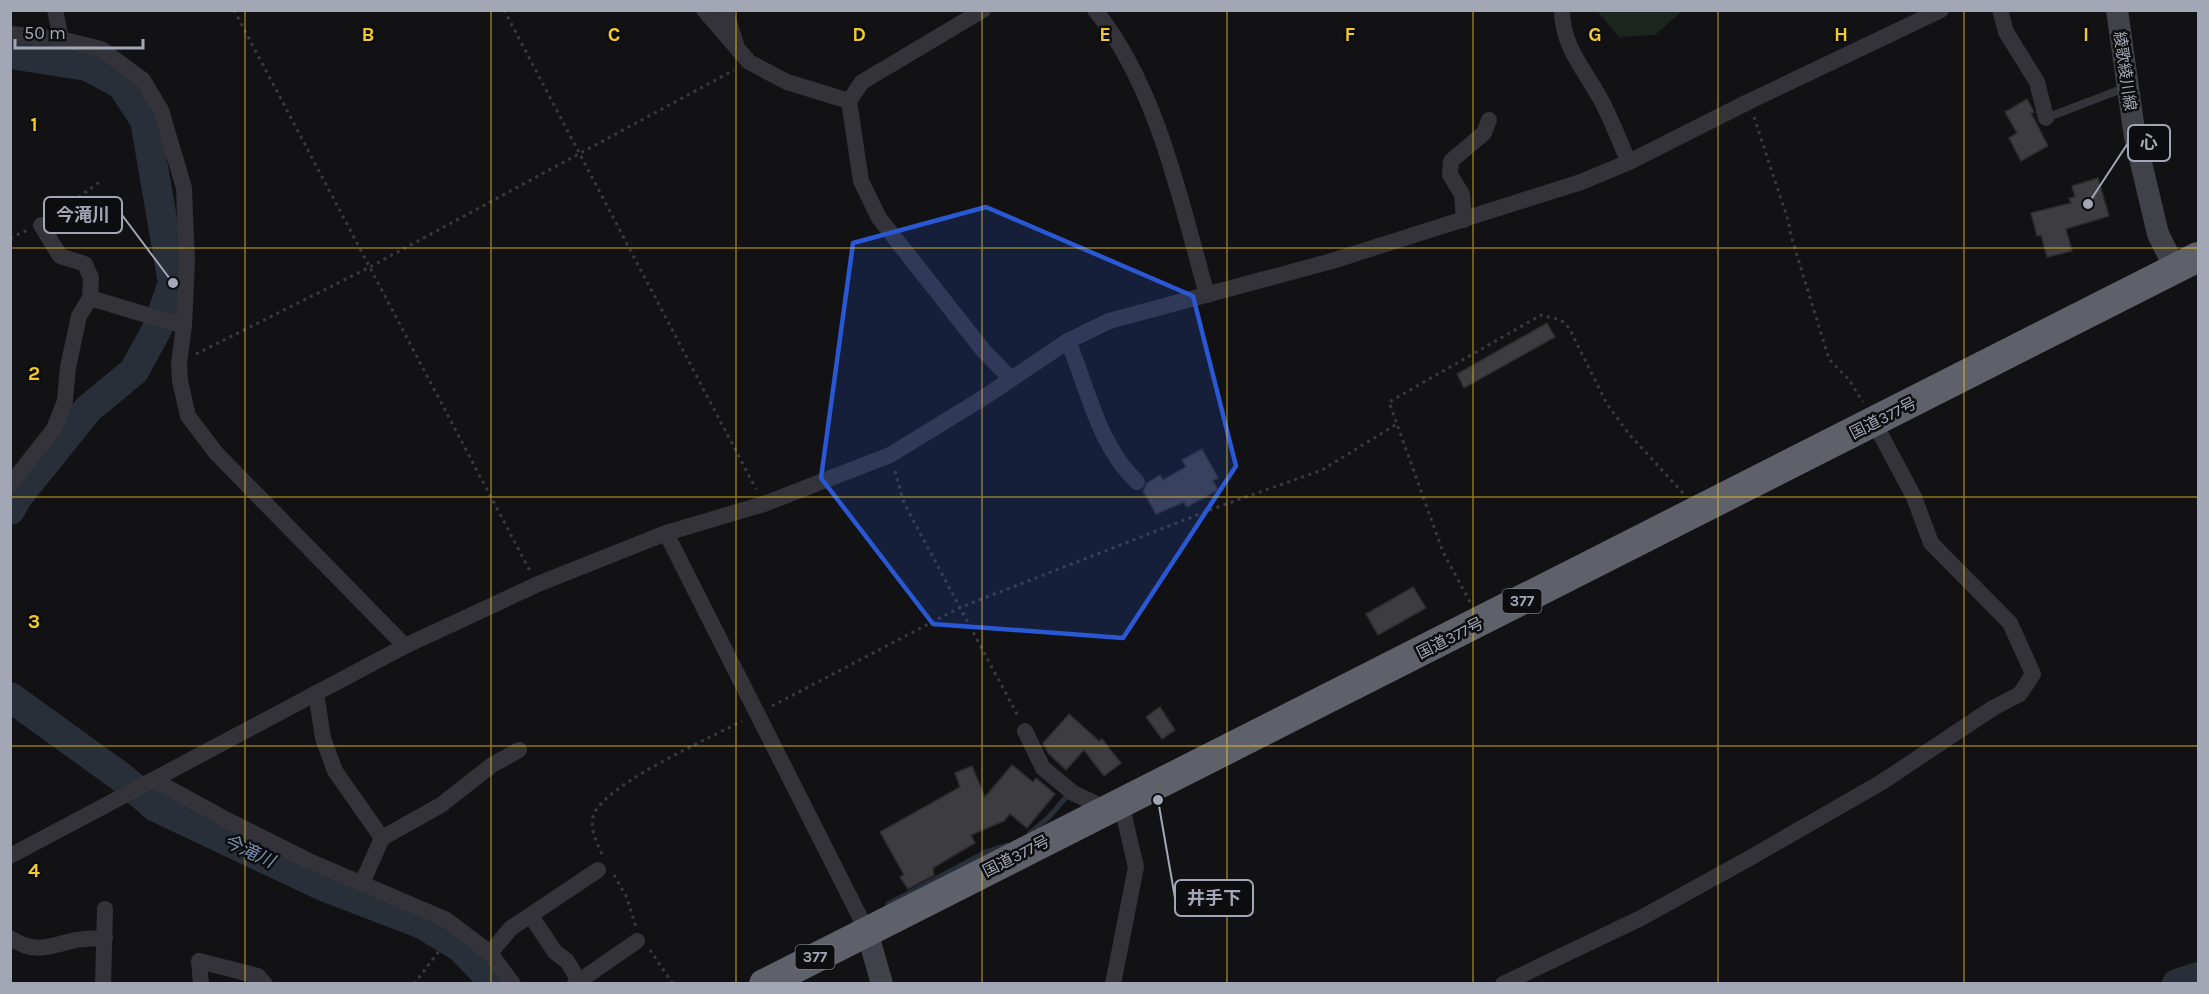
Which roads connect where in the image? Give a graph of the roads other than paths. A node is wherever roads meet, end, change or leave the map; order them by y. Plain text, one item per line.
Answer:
1 (55, 10) edge
2 (704, 10) edge
3 (725, 10) edge
4 (983, 10) edge
5 (1095, 10) edge
6 (1562, 10) edge
7 (1941, 10) edge
8 (2000, 10) edge
9 (2117, 10) edge
10 (10, 34) edge
11 (61, 39) junction
12 (744, 56) junction
13 (2127, 87) junction
14 (849, 101) junction
15 (2046, 117) joint
16 (1489, 120) dead end
17 (1629, 162) junction
18 (1464, 220) junction
19 (41, 225) road end
20 (2187, 262) edge
21 (1207, 295) junction
22 (90, 297) junction
23 (180, 325) junction
24 (1068, 341) junction
25 (1010, 378) junction
26 (1874, 422) junction
27 (1137, 482) dead end
28 (10, 485) edge
29 (666, 533) junction
30 (405, 646) junction
31 (316, 693) junction
32 (1025, 731) road end
33 (519, 750) dead end
34 (140, 787) junction
35 (1115, 807) junction
36 (382, 838) junction
37 (10, 856) edge
38 (606, 868) road end
39 (362, 883) junction
40 (105, 909) dead end
41 (531, 916) junction
42 (867, 931) junction
43 (10, 938) edge
44 (105, 938) junction
45 (641, 939) road end
46 (490, 953) junction
47 (577, 982) edge
48 (103, 984) edge
49 (201, 984) edge
50 (266, 984) edge
51 (513, 984) edge
52 (764, 984) edge
53 (882, 984) edge
54 (1113, 984) edge
55 (1503, 984) edge

1 - 11 street
2 - 12 street
3 - 12 street
4 - 14 street
5 - 21 street
6 - 17 street
7 - 17 street
8 - 15 street
9 - 13 main road, 綾歌綾川線
10 - 11 street
11 - 23 street
12 - 14 street
13 - 15 lane
13 - 20 main road, 綾歌綾川線
14 - 25 street
16 - 18 street
17 - 18 street
18 - 21 street
19 - 22 street
20 - 26 highway, 国道377号 / 377
21 - 24 street
22 - 23 street
22 - 28 street
23 - 30 street
24 - 25 street
24 - 27 street
25 - 29 street
26 - 35 highway, 国道377号 / 377
26 - 55 street
29 - 30 street
29 - 42 street
30 - 31 street
31 - 34 street
31 - 36 street
32 - 35 street
33 - 36 street
34 - 37 street
34 - 39 street
35 - 42 highway, 国道377号 / 377
35 - 54 street
36 - 39 street
38 - 41 street
39 - 46 street
40 - 44 street
41 - 46 street
41 - 47 street
42 - 52 highway, 国道377号 / 377
42 - 53 main road
43 - 44 street
44 - 48 street
45 - 47 street
46 - 51 street
49 - 50 street

